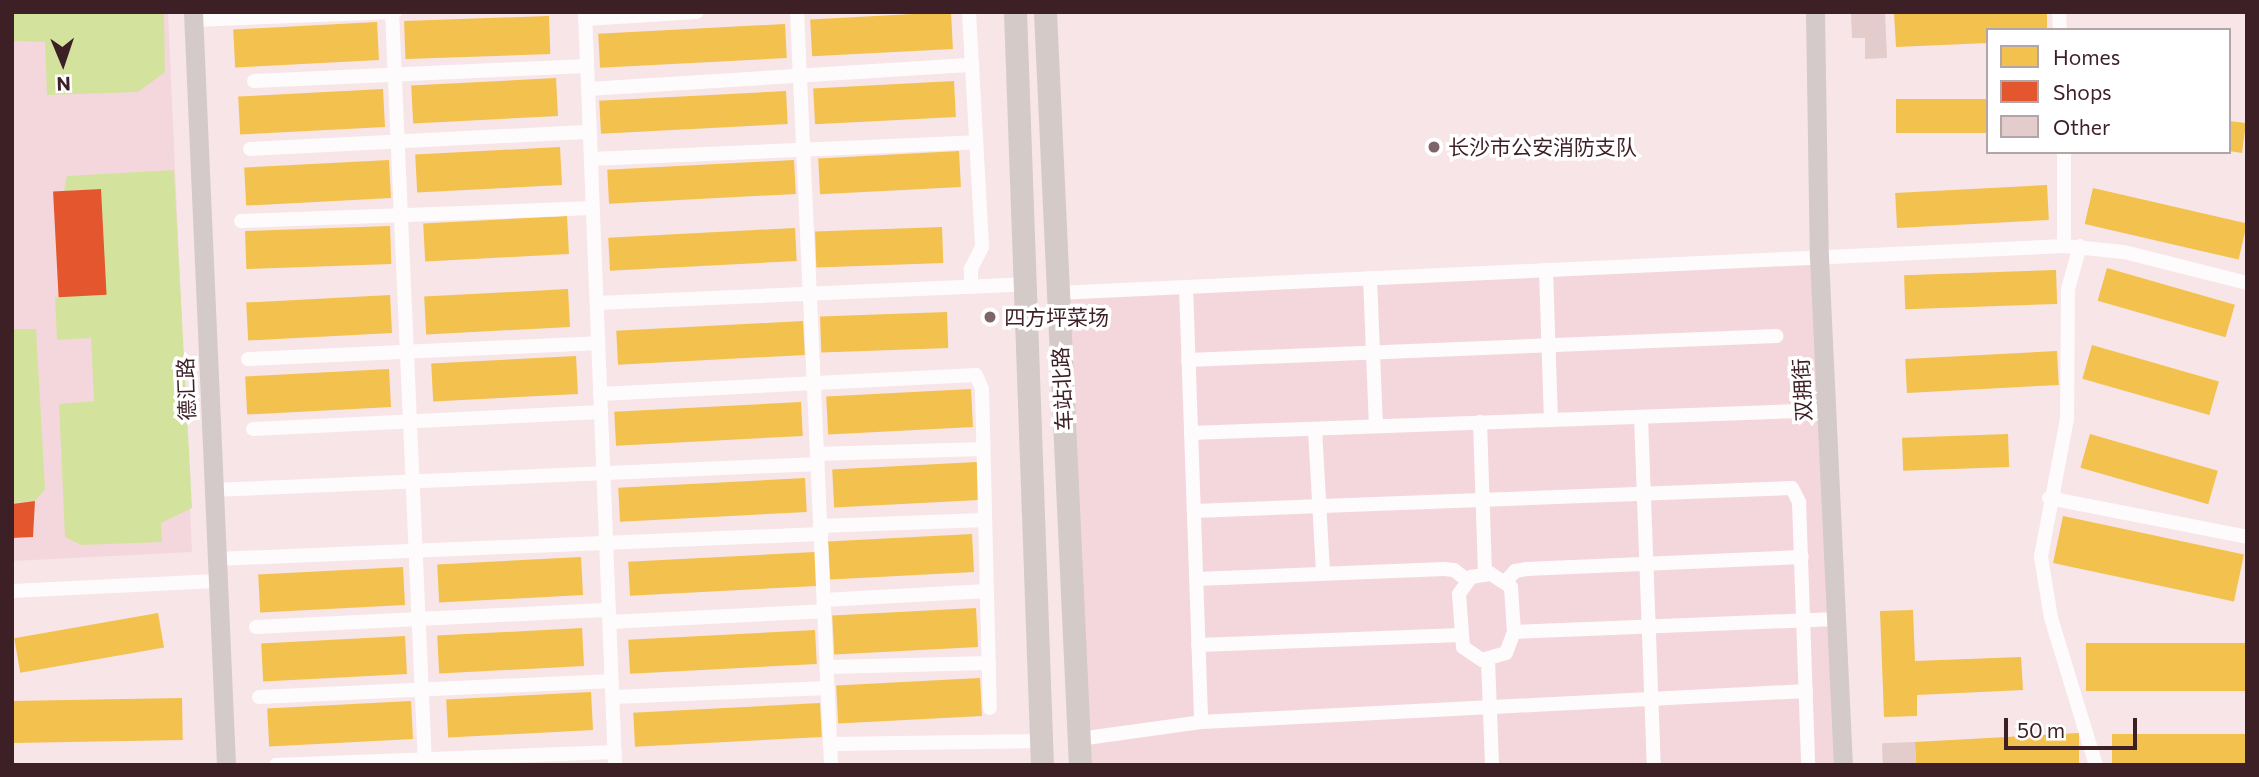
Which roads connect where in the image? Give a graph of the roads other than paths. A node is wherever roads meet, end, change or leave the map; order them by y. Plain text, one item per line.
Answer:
1 (393, 12) edge
2 (697, 12) edge
3 (797, 12) edge
4 (969, 12) edge
5 (1015, 12) edge
6 (1045, 12) edge
7 (1815, 12) edge
8 (193, 16) edge
9 (585, 16) edge
10 (972, 65) junction
11 (587, 66) junction
12 (394, 75) junction
13 (800, 77) junction
14 (254, 81) dead end
15 (588, 89) junction
16 (590, 132) junction
17 (397, 142) junction
18 (976, 142) junction
19 (250, 149) dead end
20 (803, 150) junction
21 (2064, 154) edge
22 (591, 159) junction
23 (593, 208) junction
24 (401, 215) junction
25 (242, 222) dead end
26 (2064, 246) junction
27 (2080, 246) junction
28 (1818, 257) junction
29 (1546, 270) junction
30 (1370, 278) junction
31 (2247, 283) edge
32 (1025, 284) junction
33 (971, 287) junction
34 (1186, 287) junction
35 (1057, 293) junction
36 (810, 294) junction
37 (597, 303) junction
38 (1777, 336) dead end
39 (598, 343) junction
40 (1549, 344) junction
41 (1373, 351) junction
42 (407, 352) junction
43 (248, 359) dead end
44 (1188, 360) junction
45 (814, 382) junction
46 (600, 394) junction
47 (1826, 410) junction
48 (601, 412) junction
49 (1642, 416) junction
50 (1551, 420) junction
51 (410, 421) junction
52 (1480, 422) junction
53 (1376, 426) junction
54 (253, 429) dead end
55 (1315, 429) junction
56 (1191, 433) junction
57 (983, 449) junction
58 (817, 459) junction
59 (604, 474) junction
60 (412, 482) junction
61 (213, 491) junction
62 (1644, 492) junction
63 (1483, 497) junction
64 (2049, 498) junction
65 (1320, 505) junction
66 (1194, 511) junction
67 (985, 520) junction
68 (820, 530) junction
69 (2247, 537) edge
70 (606, 544) junction
71 (415, 551) junction
72 (1802, 557) junction
73 (216, 559) junction
74 (1647, 563) junction
75 (1323, 574) junction
76 (1485, 575) junction
77 (1196, 579) junction
78 (1467, 580) junction
79 (1507, 580) junction
80 (217, 581) junction
81 (12, 591) edge
82 (987, 591) junction
83 (824, 606) junction
84 (609, 616) junction
85 (1836, 619) junction
86 (418, 620) junction
87 (1804, 620) junction
88 (256, 627) dead end
89 (1649, 627) junction
90 (1514, 632) junction
91 (1461, 635) junction
92 (1198, 645) junction
93 (1488, 660) junction
94 (989, 663) junction
95 (827, 667) junction
96 (611, 681) junction
97 (421, 687) junction
98 (828, 688) junction
99 (1805, 691) junction
100 (259, 696) dead end
101 (613, 697) junction
102 (1651, 698) junction
103 (1490, 706) junction
104 (990, 708) dead end
105 (1201, 722) junction
106 (1079, 739) junction
107 (1040, 741) junction
108 (830, 744) junction
109 (615, 758) edge
110 (425, 761) edge
111 (226, 765) edge
112 (276, 765) edge
113 (831, 765) edge
114 (1042, 765) edge
115 (1080, 765) edge
116 (1492, 765) edge
117 (1654, 765) edge
118 (1808, 765) edge
119 (1843, 765) edge
120 (2096, 765) edge

1 - 8 street
1 - 12 street
2 - 9 street
3 - 13 street
4 - 10 street
5 - 32 main road, 车站北路
6 - 35 main road, 车站北路
7 - 28 street, 双拥街
8 - 61 street, 德汇路
9 - 11 street
10 - 13 street
10 - 18 street
11 - 12 street
11 - 15 street
12 - 14 street
12 - 17 street
13 - 15 street
13 - 20 street
15 - 16 street
16 - 17 street
16 - 22 street
17 - 19 street
17 - 24 street
18 - 20 street
18 - 33 street
20 - 22 street
20 - 36 street
21 - 26 street
22 - 23 street
23 - 24 street
23 - 37 street
24 - 25 street
24 - 42 street
26 - 27 street
26 - 28 street
27 - 31 street
27 - 64 street
28 - 29 street
28 - 47 street, 双拥街
29 - 30 street
29 - 40 street
30 - 34 street
30 - 41 street
32 - 33 street
32 - 107 main road, 车站北路
33 - 36 street
34 - 35 street
34 - 44 street
35 - 106 main road, 车站北路
36 - 37 street
36 - 45 street
37 - 39 street
38 - 40 street
39 - 42 street
39 - 46 street
40 - 41 street
40 - 50 street
41 - 44 street
41 - 53 street
42 - 43 street
42 - 51 street
44 - 56 street
45 - 46 street
45 - 57 street
45 - 58 street
46 - 48 street
47 - 49 street
47 - 85 street, 双拥街
48 - 51 street
48 - 59 street
49 - 50 street
49 - 62 street
50 - 52 street
51 - 54 street
51 - 60 street
52 - 53 street
52 - 63 street
53 - 55 street
55 - 56 street
55 - 65 street
56 - 66 street
57 - 58 street
57 - 67 street
58 - 59 street
58 - 68 street
59 - 60 street
59 - 70 street
60 - 61 street
60 - 71 street
61 - 73 street, 德汇路
62 - 63 street
62 - 72 street
62 - 74 street
63 - 65 street
63 - 76 street
64 - 69 street
64 - 120 street
65 - 66 street
65 - 75 street
66 - 77 street
67 - 68 street
67 - 82 street
68 - 70 street
68 - 83 street
70 - 71 street
70 - 84 street
71 - 73 street
71 - 86 street
72 - 74 street
72 - 87 street
73 - 80 street, 德汇路
74 - 79 street
74 - 89 street
75 - 77 street
75 - 78 street
76 - 78 street
76 - 79 street
77 - 92 street
78 - 91 street
79 - 90 street
80 - 81 street
80 - 111 street, 德汇路
82 - 83 street
82 - 94 street
83 - 84 street
83 - 95 street
84 - 86 street
84 - 96 street
85 - 87 street
85 - 119 street, 双拥街
86 - 88 street
86 - 97 street
87 - 89 street
87 - 99 street
89 - 90 street
89 - 102 street
90 - 93 street
91 - 92 street
91 - 93 street
92 - 105 street
93 - 103 street
94 - 95 street
94 - 104 street
95 - 98 street
96 - 97 street
96 - 101 street
97 - 100 street
97 - 110 street
98 - 101 street
98 - 108 street
99 - 102 street
99 - 118 street
101 - 109 street
102 - 103 street
102 - 117 street
103 - 105 street
103 - 116 street
105 - 106 street
106 - 115 main road, 车站北路
107 - 108 street
107 - 114 main road, 车站北路
108 - 113 street
109 - 110 street
110 - 112 street

